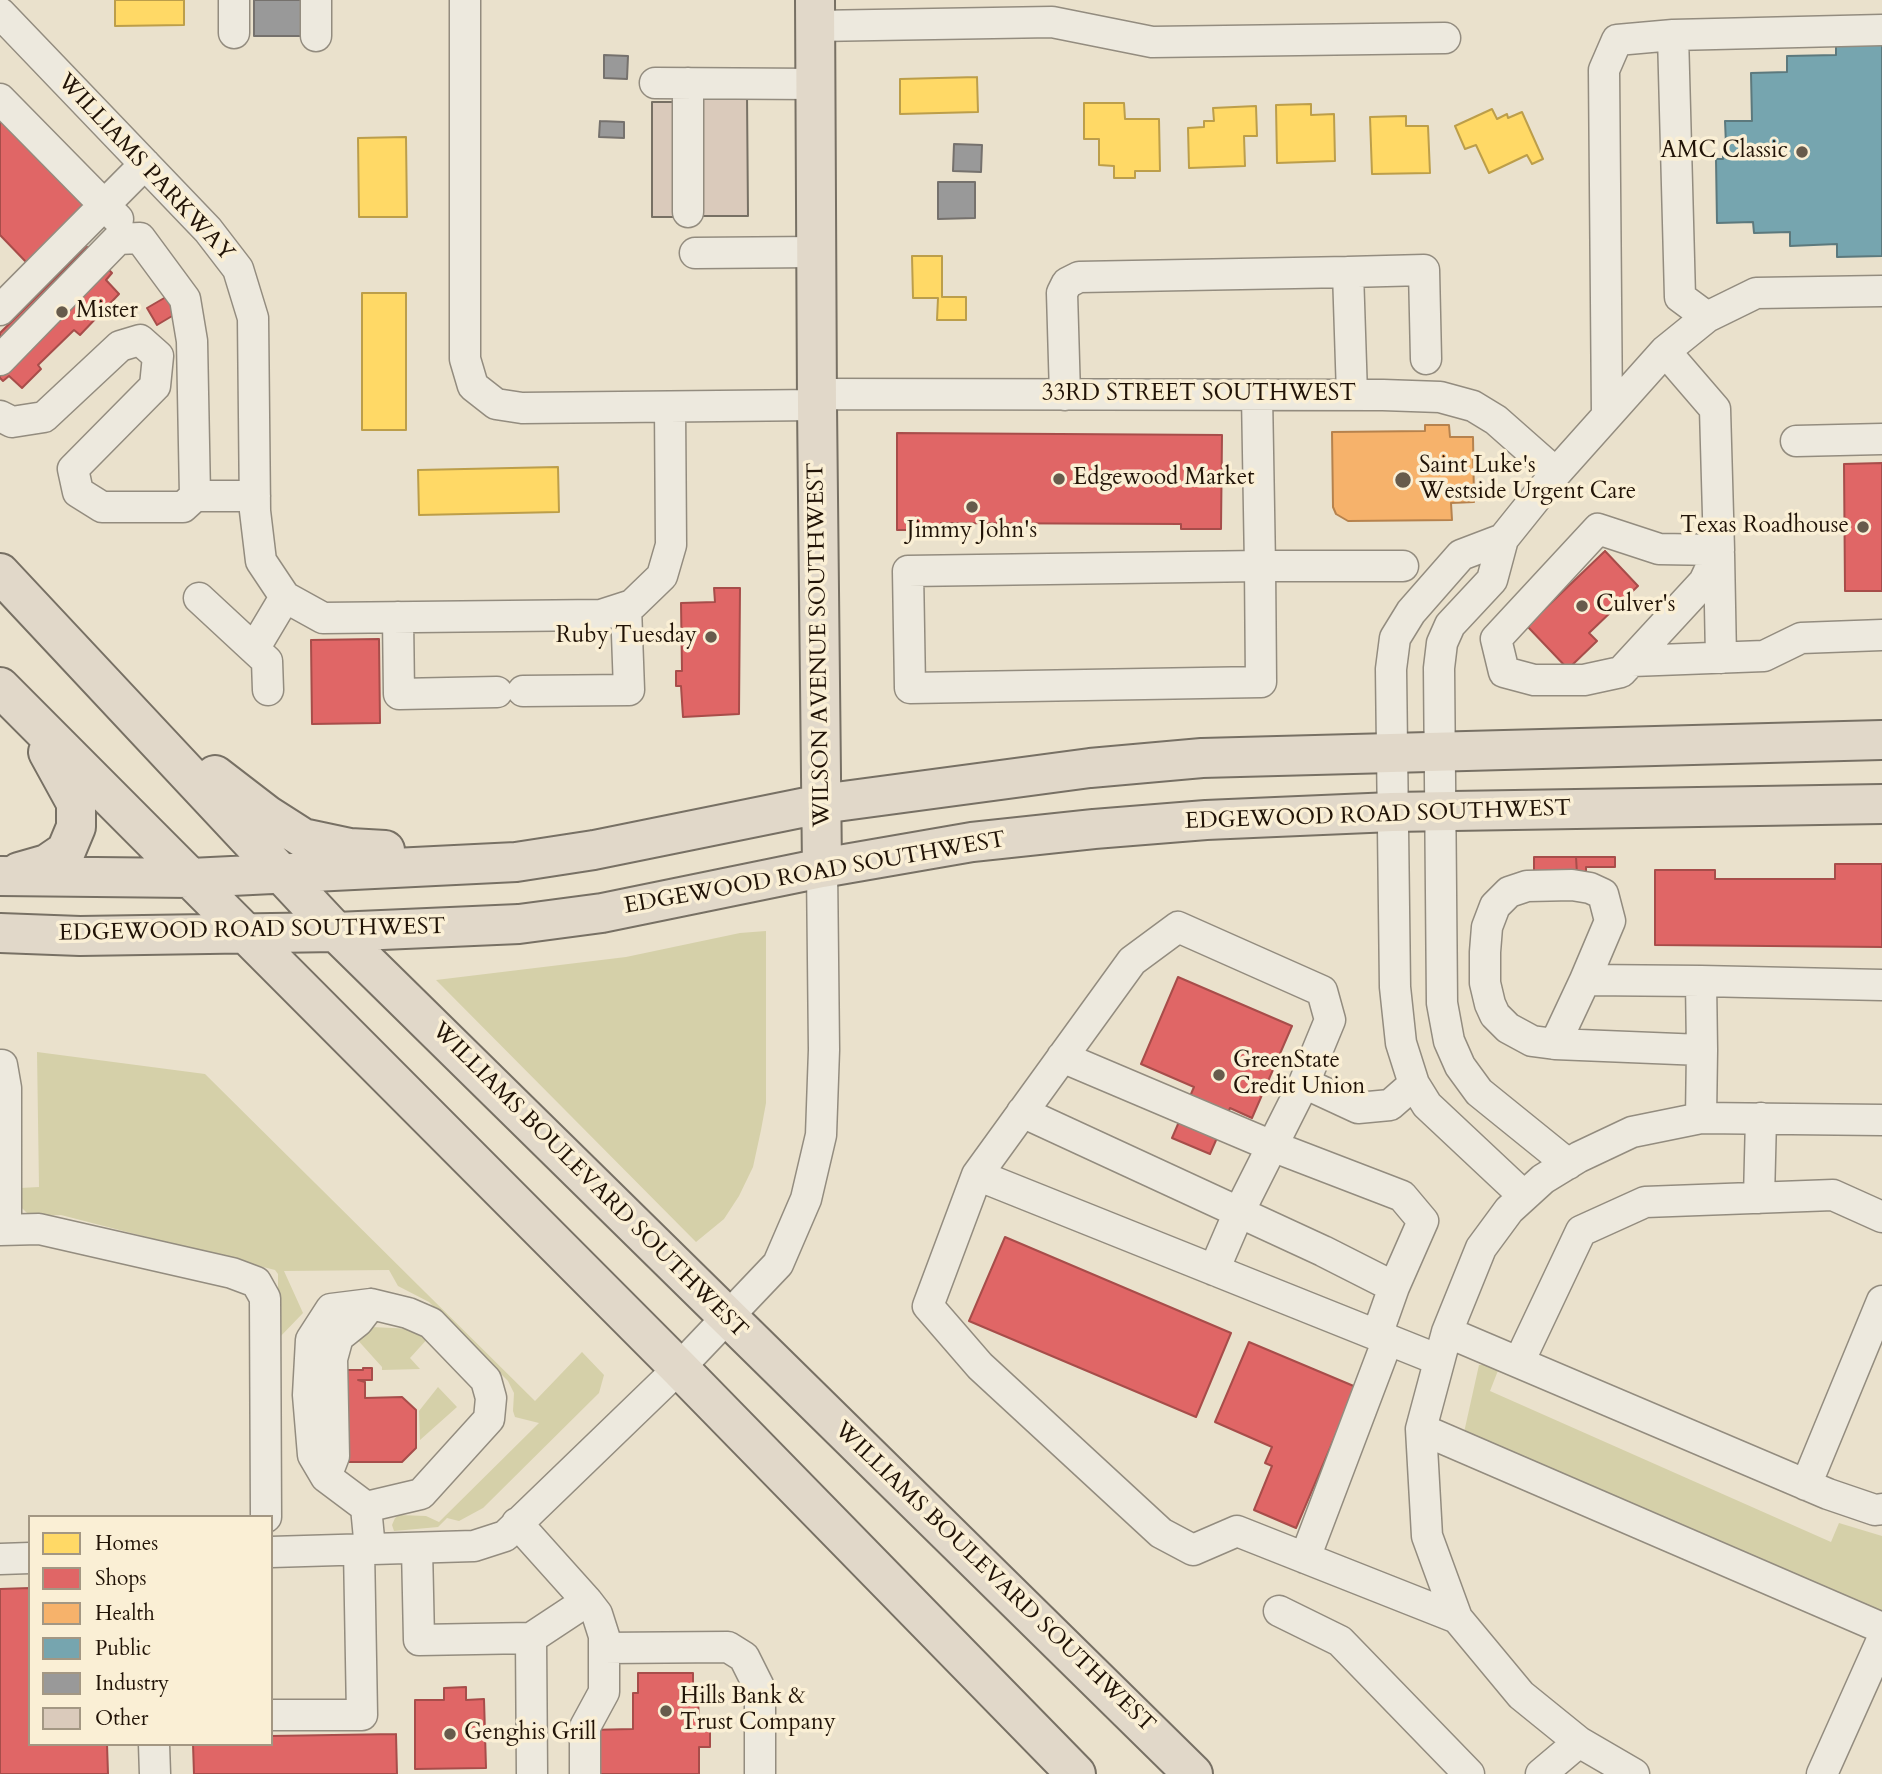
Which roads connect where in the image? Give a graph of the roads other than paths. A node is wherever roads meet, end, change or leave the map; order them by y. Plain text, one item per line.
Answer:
1 (234, 0) edge
2 (316, 0) edge
3 (465, 0) edge
4 (0, 13) edge
5 (815, 13) edge
6 (1882, 30) edge
7 (234, 33) dead end
8 (1673, 35) junction
9 (316, 36) dead end
10 (1445, 38) dead end
11 (655, 83) dead end
12 (688, 83) junction
13 (816, 83) junction
14 (0, 99) edge
15 (145, 164) junction
16 (104, 206) junction
17 (688, 212) dead end
18 (140, 238) junction
19 (816, 252) junction
20 (695, 253) dead end
21 (1348, 272) junction
22 (1882, 291) edge
23 (3, 303) edge
24 (1707, 317) junction
25 (1665, 351) junction
26 (1426, 359) dead end
27 (0, 360) edge
28 (1065, 395) junction
29 (1256, 395) junction
30 (1352, 395) junction
31 (817, 400) junction
32 (670, 407) junction
33 (1607, 415) junction
34 (0, 416) edge
35 (1882, 439) edge
36 (1797, 440) dead end
37 (1556, 473) junction
38 (195, 496) junction
39 (255, 504) junction
40 (1503, 539) junction
41 (1719, 550) junction
42 (1259, 566) junction
43 (1403, 566) dead end
44 (0, 573) edge
45 (285, 597) junction
46 (199, 598) dead end
47 (626, 607) junction
48 (398, 617) junction
49 (1882, 635) edge
50 (254, 649) junction
51 (1721, 658) junction
52 (1632, 661) junction
53 (0, 687) edge
54 (268, 690) dead end
55 (27, 713) junction
56 (136, 717) junction
57 (1882, 740) edge
58 (1440, 752) junction
59 (1393, 753) junction
60 (821, 804) junction
61 (1882, 804) edge
62 (1441, 811) junction
63 (1392, 812) junction
64 (516, 862) junction
65 (822, 867) junction
66 (281, 873) junction
67 (2, 876) edge
68 (191, 878) junction
69 (336, 932) junction
70 (0, 933) edge
71 (246, 933) junction
72 (1584, 979) junction
73 (1701, 981) junction
74 (1882, 985) edge
75 (1555, 1044) junction
76 (1702, 1050) junction
77 (1062, 1057) junction
78 (0, 1065) edge
79 (1304, 1083) junction
80 (1414, 1084) junction
81 (1022, 1112) junction
82 (1701, 1118) junction
83 (1760, 1118) junction
84 (1882, 1120) edge
85 (1272, 1146) junction
86 (1568, 1164) junction
87 (3, 1170) edge
88 (977, 1175) junction
89 (1524, 1196) junction
90 (1759, 1198) junction
91 (1239, 1212) junction
92 (1882, 1217) edge
93 (3, 1230) edge
94 (1214, 1270) junction
95 (1394, 1287) junction
96 (1882, 1301) edge
97 (729, 1318) junction
98 (1382, 1337) junction
99 (1443, 1346) junction
100 (1518, 1362) junction
101 (679, 1368) junction
102 (1421, 1429) junction
103 (1806, 1485) junction
104 (366, 1507) junction
105 (1882, 1509) edge
106 (267, 1515) edge
107 (517, 1523) junction
108 (417, 1548) junction
109 (364, 1549) junction
110 (273, 1552) edge
111 (28, 1558) edge
112 (1306, 1558) junction
113 (0, 1559) edge
114 (587, 1601) junction
115 (1279, 1611) dead end
116 (1457, 1618) junction
117 (1882, 1628) edge
118 (531, 1638) junction
119 (1882, 1640) edge
120 (604, 1648) junction
121 (604, 1692) junction
122 (273, 1716) edge
123 (1579, 1742) junction
124 (154, 1746) edge
125 (155, 1774) edge
126 (532, 1774) edge
127 (585, 1774) edge
128 (605, 1774) edge
129 (760, 1774) edge
130 (1076, 1774) edge
131 (1193, 1774) edge
132 (1469, 1774) edge
133 (1541, 1774) edge
134 (1634, 1774) edge
135 (1822, 1774) edge

1 - 7 street
2 - 9 street
3 - 32 street, 33RD STREET SOUTHWEST
4 - 15 street, WILLIAMS PARKWAY
5 - 10 street
5 - 13 main road, WILSON AVENUE SOUTHWEST
6 - 8 street
8 - 24 street
8 - 33 street
11 - 12 street
12 - 13 street
12 - 17 street
13 - 19 main road, WILSON AVENUE SOUTHWEST
14 - 16 street
15 - 16 street
15 - 39 street, WILLIAMS PARKWAY
16 - 18 street
16 - 23 street
18 - 27 street
18 - 38 street
19 - 20 street
19 - 31 main road, WILSON AVENUE SOUTHWEST
21 - 26 street
21 - 28 street
21 - 30 street
22 - 24 street
24 - 25 street
25 - 33 street
25 - 41 street
28 - 29 street, 33RD STREET SOUTHWEST
28 - 31 street, 33RD STREET SOUTHWEST
29 - 30 street, 33RD STREET SOUTHWEST
29 - 42 street
30 - 37 street, 33RD STREET SOUTHWEST
31 - 32 street, 33RD STREET SOUTHWEST
31 - 60 main road, WILSON AVENUE SOUTHWEST
32 - 47 street
33 - 37 street
34 - 38 street
35 - 36 street
37 - 40 street
38 - 39 street
39 - 45 street, WILLIAMS PARKWAY
40 - 58 street
40 - 59 street
41 - 51 street
41 - 52 street
41 - 52 street
42 - 42 street
42 - 43 street
44 - 56 main road, WILLIAMS BOULEVARD SOUTHWEST
45 - 48 street
45 - 50 street
46 - 50 street
47 - 48 street
47 - 48 street
49 - 51 street
50 - 54 street
51 - 52 street
53 - 55 main road
55 - 67 main road
55 - 68 main road
56 - 64 main road
56 - 66 main road, WILLIAMS BOULEVARD SOUTHWEST
57 - 58 main road
58 - 59 main road
58 - 62 street
59 - 60 main road
59 - 63 street
60 - 64 main road
60 - 65 main road, WILSON AVENUE SOUTHWEST
61 - 62 main road, EDGEWOOD ROAD SOUTHWEST
62 - 63 main road, EDGEWOOD ROAD SOUTHWEST
62 - 86 street
63 - 65 main road, EDGEWOOD ROAD SOUTHWEST
63 - 80 street
64 - 66 main road
65 - 69 main road, EDGEWOOD ROAD SOUTHWEST
65 - 97 street, WILSON AVENUE SOUTHWEST
66 - 68 main road
66 - 69 main road, WILLIAMS BOULEVARD SOUTHWEST
67 - 68 main road
68 - 71 main road
69 - 71 main road, EDGEWOOD ROAD SOUTHWEST
69 - 97 main road, WILLIAMS BOULEVARD SOUTHWEST
70 - 71 main road, EDGEWOOD ROAD SOUTHWEST
71 - 101 main road
72 - 73 street
72 - 75 street
72 - 75 street
73 - 74 street
73 - 76 street
75 - 76 street
76 - 82 street
77 - 79 street
77 - 81 street
77 - 85 street
78 - 87 street
79 - 80 street
79 - 85 street
80 - 89 street
81 - 88 street
81 - 91 street
82 - 83 street
82 - 86 street
83 - 84 street
83 - 90 street
85 - 91 street
85 - 95 street
86 - 89 street
87 - 93 street
88 - 94 street
88 - 112 street
89 - 99 street
90 - 92 street
90 - 100 street
91 - 94 street
91 - 95 street
93 - 106 street
94 - 98 street
95 - 98 street
96 - 103 street
97 - 101 street, WILSON AVENUE SOUTHWEST
97 - 131 main road, WILLIAMS BOULEVARD SOUTHWEST
98 - 99 street
98 - 112 street
99 - 100 street
99 - 102 street
100 - 103 street
101 - 107 street, WILSON AVENUE SOUTHWEST
101 - 130 main road
102 - 116 street
102 - 117 street
103 - 105 street
104 - 104 street
104 - 109 street
107 - 108 street, WILSON AVENUE SOUTHWEST
107 - 114 street
108 - 109 street, WILSON AVENUE SOUTHWEST
108 - 118 street
109 - 110 street, WILSON AVENUE SOUTHWEST
109 - 122 street
111 - 113 street
112 - 116 street
114 - 118 street
114 - 120 street
115 - 132 street
116 - 123 street
118 - 126 street
119 - 135 street
120 - 121 street
120 - 129 street
121 - 127 street
121 - 128 street
123 - 133 street
123 - 134 street
124 - 125 street

